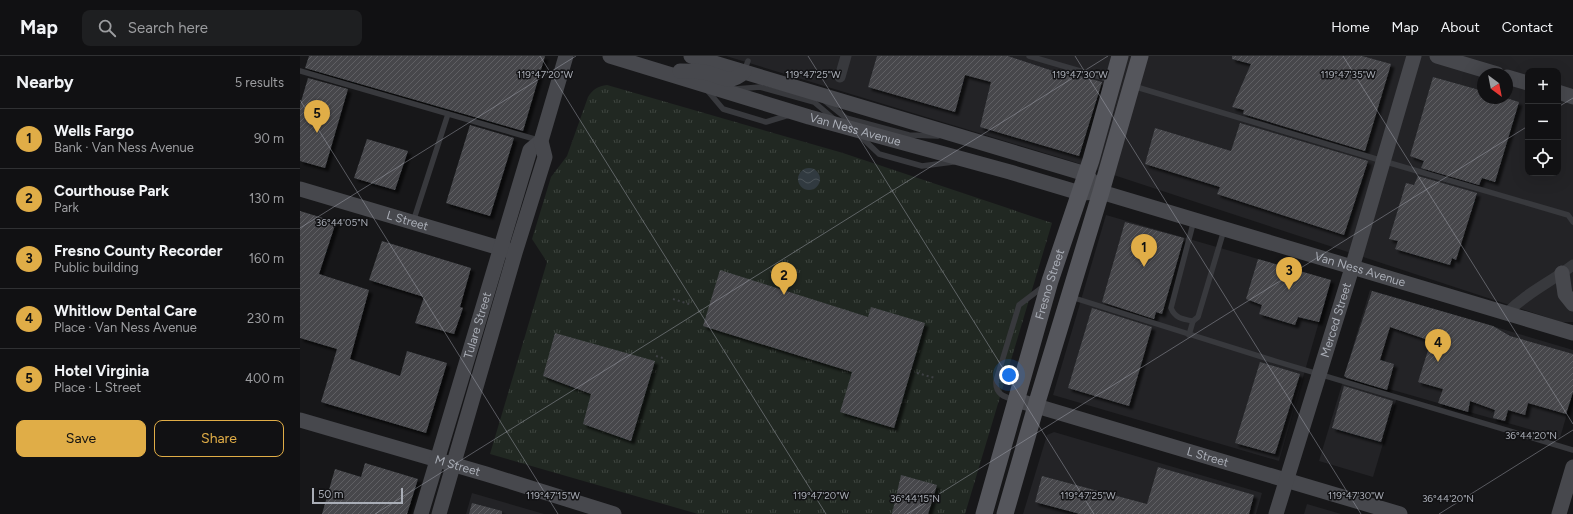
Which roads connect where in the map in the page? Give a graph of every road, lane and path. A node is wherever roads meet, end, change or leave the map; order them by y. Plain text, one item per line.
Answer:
1 (566, 56) edge
2 (610, 56) edge
3 (691, 56) edge
4 (846, 56) edge
5 (1029, 56) edge
6 (1120, 56) edge
7 (1140, 56) edge
8 (1414, 56) edge
9 (1437, 56) edge
10 (746, 66) junction
11 (1477, 68) edge
12 (657, 70) junction
13 (300, 71) edge
14 (840, 76) dead end
15 (1513, 79) edge
16 (1113, 81) junction
17 (1525, 82) edge
18 (702, 84) junction
19 (1131, 85) junction
20 (723, 90) junction
21 (1561, 93) edge
22 (1573, 97) edge
23 (797, 113) junction
24 (448, 114) junction
25 (849, 128) junction
26 (541, 141) junction
27 (1383, 161) junction
28 (1086, 174) junction
29 (300, 189) edge
30 (1101, 192) junction
31 (1080, 193) junction
32 (1194, 220) junction
33 (1573, 222) edge
34 (413, 223) junction
35 (1224, 229) junction
36 (500, 248) junction
37 (515, 252) junction
38 (1352, 268) junction
39 (1568, 269) edge
40 (1050, 281) junction
41 (1069, 297) junction
42 (673, 300) dead end
43 (1573, 304) edge
44 (692, 305) dead end
45 (1507, 314) junction
46 (1193, 321) junction
47 (1573, 333) edge
48 (1189, 335) junction
49 (656, 356) dead end
50 (663, 358) dead end
51 (917, 373) dead end
52 (1319, 374) junction
53 (934, 378) dead end
54 (1016, 400) junction
55 (1036, 406) junction
56 (300, 420) edge
57 (1008, 427) junction
58 (1573, 450) edge
59 (437, 460) junction
60 (454, 465) junction
61 (1573, 467) edge
62 (1285, 480) junction
63 (421, 514) edge
64 (439, 514) edge
65 (614, 514) edge
66 (984, 514) edge
67 (1000, 514) edge
68 (1005, 514) edge
69 (1276, 514) edge
70 (1400, 514) edge
71 (1559, 514) edge

1 - 26 main road, Tulare Street
2 - 12 main road, Van Ness Avenue
3 - 10 main road, Van Ness Avenue
4 - 14 street
5 - 16 lane
6 - 16 main road, Fresno Street
7 - 19 main road, Fresno Street
8 - 27 main road, Merced Street
9 - 11 main road
10 - 12 main road
10 - 28 main road, Van Ness Avenue
12 - 18 main road, Van Ness Avenue
13 - 24 lane
15 - 17 main road
16 - 28 main road, Fresno Street
18 - 20 main road, Van Ness Avenue
18 - 23 lane
19 - 27 lane
19 - 30 main road, Fresno Street
20 - 23 main road, Van Ness Avenue
20 - 25 lane
21 - 22 main road
23 - 25 main road, Van Ness Avenue
24 - 26 lane
24 - 34 lane
25 - 31 main road, Van Ness Avenue
26 - 36 main road, Tulare Street
26 - 37 main road, Tulare Street
27 - 33 lane
27 - 38 main road, Merced Street
28 - 30 main road
28 - 31 main road, Fresno Street
29 - 34 main road, L Street
30 - 31 main road, Van Ness Avenue
30 - 32 main road, Van Ness Avenue
30 - 41 main road, Fresno Street
31 - 40 main road, Fresno Street
32 - 35 main road, Van Ness Avenue
32 - 46 lane
34 - 36 main road, L Street
35 - 38 main road, Van Ness Avenue
35 - 46 lane
36 - 37 main road, L Street
36 - 59 main road, Tulare Street
37 - 60 main road, Tulare Street
38 - 45 main road, Van Ness Avenue
38 - 52 main road, Merced Street
39 - 43 main road
39 - 45 street
40 - 54 main road, Fresno Street
40 - 54 lane
41 - 48 lane
41 - 55 main road, Fresno Street
42 - 44 path
45 - 47 main road, Van Ness Avenue
46 - 48 lane
48 - 52 lane
49 - 50 path
51 - 53 path
52 - 58 lane
52 - 62 main road, Merced Street
54 - 55 main road, L Street
54 - 57 main road, Fresno Street
55 - 62 main road, L Street
55 - 68 main road, Fresno Street
56 - 59 main road, M Street
57 - 66 main road, Fresno Street
57 - 67 main road
59 - 60 main road, M Street
59 - 63 main road, Tulare Street
60 - 64 main road, Tulare Street
60 - 65 main road, M Street
61 - 71 main road
62 - 69 main road, Merced Street
62 - 70 main road, L Street

